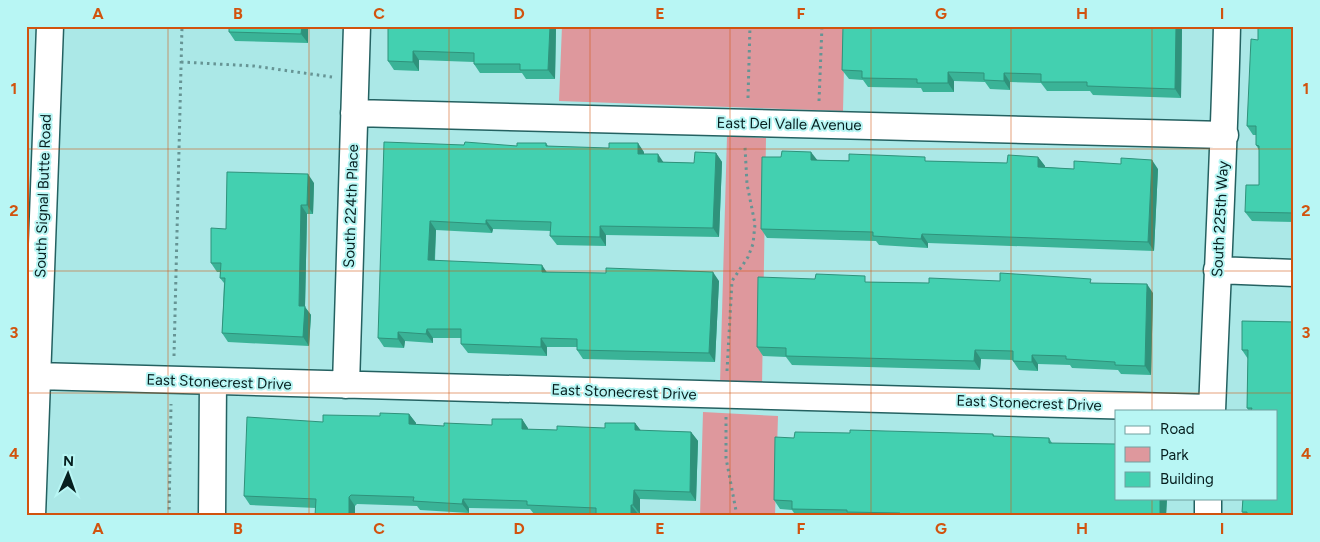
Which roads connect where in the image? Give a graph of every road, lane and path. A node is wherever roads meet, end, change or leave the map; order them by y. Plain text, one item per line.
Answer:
1 (50, 26) edge
2 (182, 26) edge
3 (357, 26) edge
4 (750, 26) edge
5 (822, 26) edge
6 (1227, 26) edge
7 (181, 62) junction
8 (355, 80) junction
9 (354, 113) junction
10 (746, 123) junction
11 (819, 124) junction
12 (1224, 135) junction
13 (1217, 270) junction
14 (1294, 273) edge
15 (36, 376) junction
16 (172, 380) junction
17 (213, 381) junction
18 (346, 385) junction
19 (727, 395) junction
20 (1212, 409) edge
21 (1208, 500) edge
22 (32, 516) edge
23 (169, 516) edge
24 (212, 516) edge
25 (736, 516) edge
26 (1208, 516) edge

1 - 15 street, South Signal Butte Road
2 - 7 path
3 - 8 street, South 224th Place
4 - 10 path
5 - 11 path
6 - 12 street, South 225th Way
7 - 8 path
7 - 16 path
8 - 9 street, South 224th Place
9 - 10 street, East Del Valle Avenue
9 - 18 street, South 224th Place
10 - 11 street, East Del Valle Avenue
10 - 19 path
11 - 12 street, East Del Valle Avenue
12 - 13 street, South 225th Way
13 - 14 street
13 - 20 street, South 225th Way
15 - 16 street, East Stonecrest Drive
15 - 22 street, South Signal Butte Road
16 - 17 street, East Stonecrest Drive
16 - 23 path
17 - 18 street, East Stonecrest Drive
17 - 24 street
18 - 19 street, East Stonecrest Drive
19 - 20 street, East Stonecrest Drive
19 - 25 path
21 - 26 street

